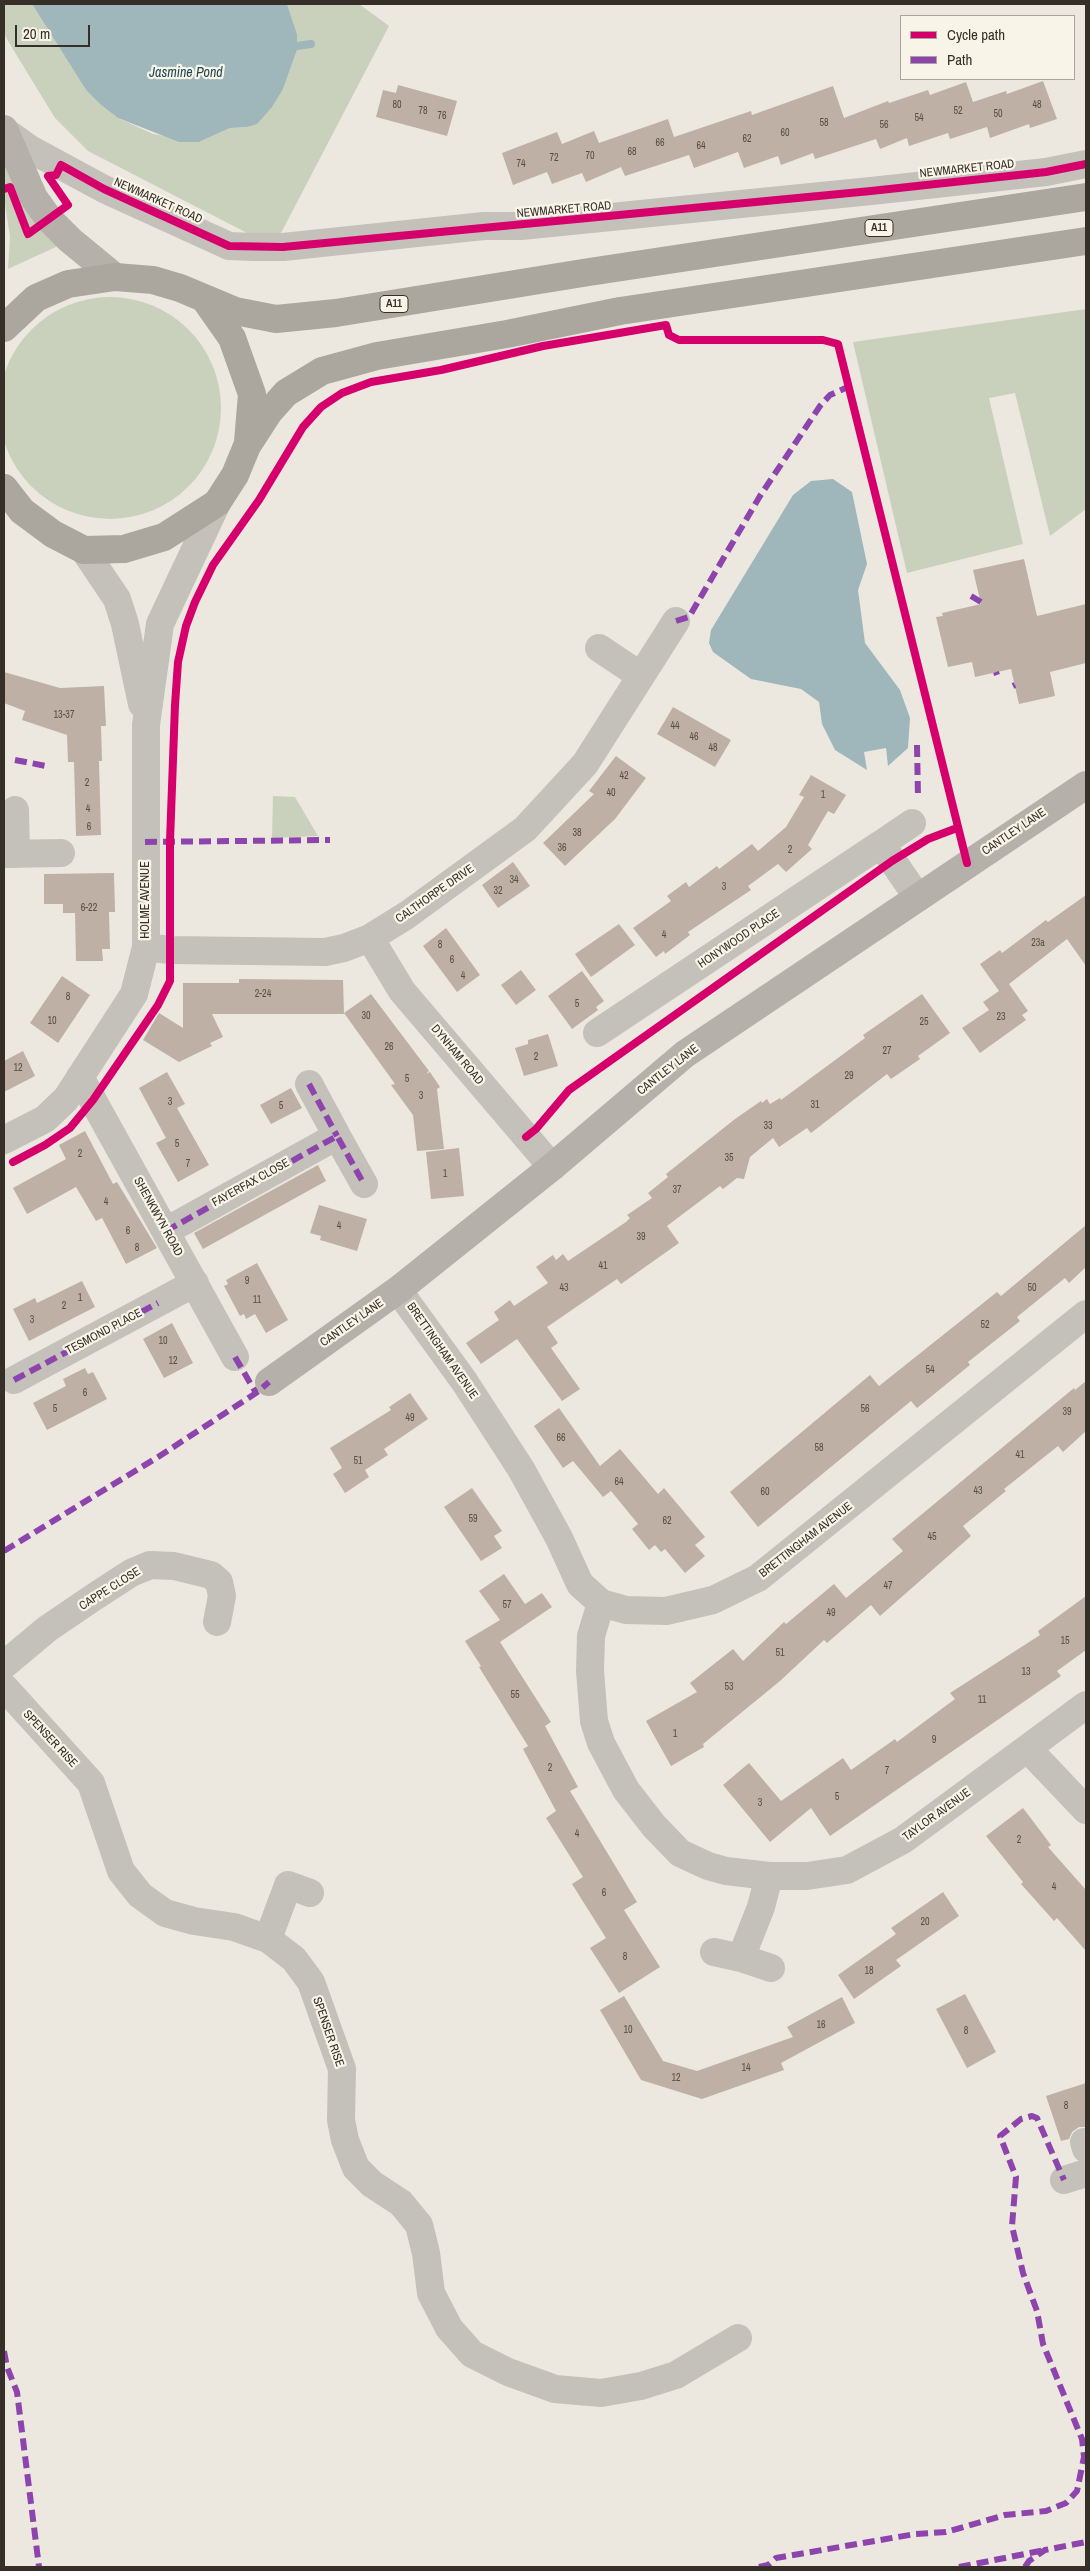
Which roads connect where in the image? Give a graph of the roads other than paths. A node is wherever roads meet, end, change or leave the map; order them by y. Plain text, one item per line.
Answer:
1 (4, 130) edge
2 (1086, 164) edge
3 (1086, 197) edge
4 (1086, 241) edge
5 (115, 277) junction
6 (206, 300) junction
7 (4, 328) edge
8 (247, 446) junction
9 (4, 488) edge
10 (217, 502) junction
11 (13, 508) edge
12 (84, 550) junction
13 (676, 621) dead end
14 (599, 648) dead end
15 (642, 676) junction
16 (146, 725) junction
17 (1086, 785) edge
18 (16, 810) dead end
19 (912, 823) dead end
20 (881, 844) junction
21 (61, 853) dead end
22 (10, 854) edge
23 (918, 898) junction
24 (370, 938) junction
25 (146, 947) junction
26 (597, 1033) dead end
27 (80, 1077) junction
28 (309, 1084) dead end
29 (337, 1136) junction
30 (4, 1140) edge
31 (552, 1167) junction
32 (364, 1184) dead end
33 (166, 1231) junction
34 (194, 1283) junction
35 (398, 1290) junction
36 (1086, 1314) edge
37 (235, 1357) dead end
38 (14, 1380) dead end
39 (270, 1382) dead end
40 (601, 1603) junction
41 (217, 1622) dead end
42 (4, 1665) edge
43 (4, 1687) edge
44 (1086, 1705) edge
45 (1028, 1749) junction
46 (1086, 1810) edge
47 (769, 1876) junction
48 (289, 1886) dead end
49 (268, 1939) junction
50 (714, 1952) dead end
51 (741, 1958) junction
52 (771, 1968) dead end
53 (738, 2338) dead end

1 - 2 street, NEWMARKET ROAD
1 - 5 street
3 - 6 highway, A11
4 - 8 highway
5 - 6 highway, A11
5 - 7 highway, A11
6 - 8 highway
8 - 10 highway
9 - 11 highway
10 - 12 highway
10 - 16 street, HOLME AVENUE
11 - 12 highway
12 - 16 street, HOLME AVENUE
13 - 15 street, CALTHORPE DRIVE
14 - 15 street
15 - 24 street, CALTHORPE DRIVE
16 - 25 street, HOLME AVENUE
17 - 23 street, CANTLEY LANE
18 - 22 street
19 - 20 street, HONYWOOD PLACE
20 - 23 street
20 - 26 street, HONYWOOD PLACE
21 - 22 street
23 - 31 street, CANTLEY LANE
24 - 25 street, CALTHORPE DRIVE
24 - 31 street, DYNHAM ROAD
25 - 27 street, HOLME AVENUE
27 - 30 street, HOLME AVENUE
27 - 33 street, SHENKWYN ROAD
28 - 29 street
29 - 32 street
29 - 33 street, FAYERFAX CLOSE
31 - 35 street, CANTLEY LANE
33 - 34 street, SHENKWYN ROAD
34 - 37 street, SHENKWYN ROAD
34 - 38 street, TESMOND PLACE
35 - 39 street, CANTLEY LANE
35 - 40 street, BRETTINGHAM AVENUE
36 - 40 street, BRETTINGHAM AVENUE
40 - 47 street, TAYLOR AVENUE
41 - 42 street, CAPPE CLOSE
43 - 49 street, SPENSER RISE
44 - 45 street, TAYLOR AVENUE
45 - 46 street
45 - 47 street, TAYLOR AVENUE
47 - 51 street
48 - 49 street
49 - 53 street, SPENSER RISE
50 - 51 street
51 - 52 street

